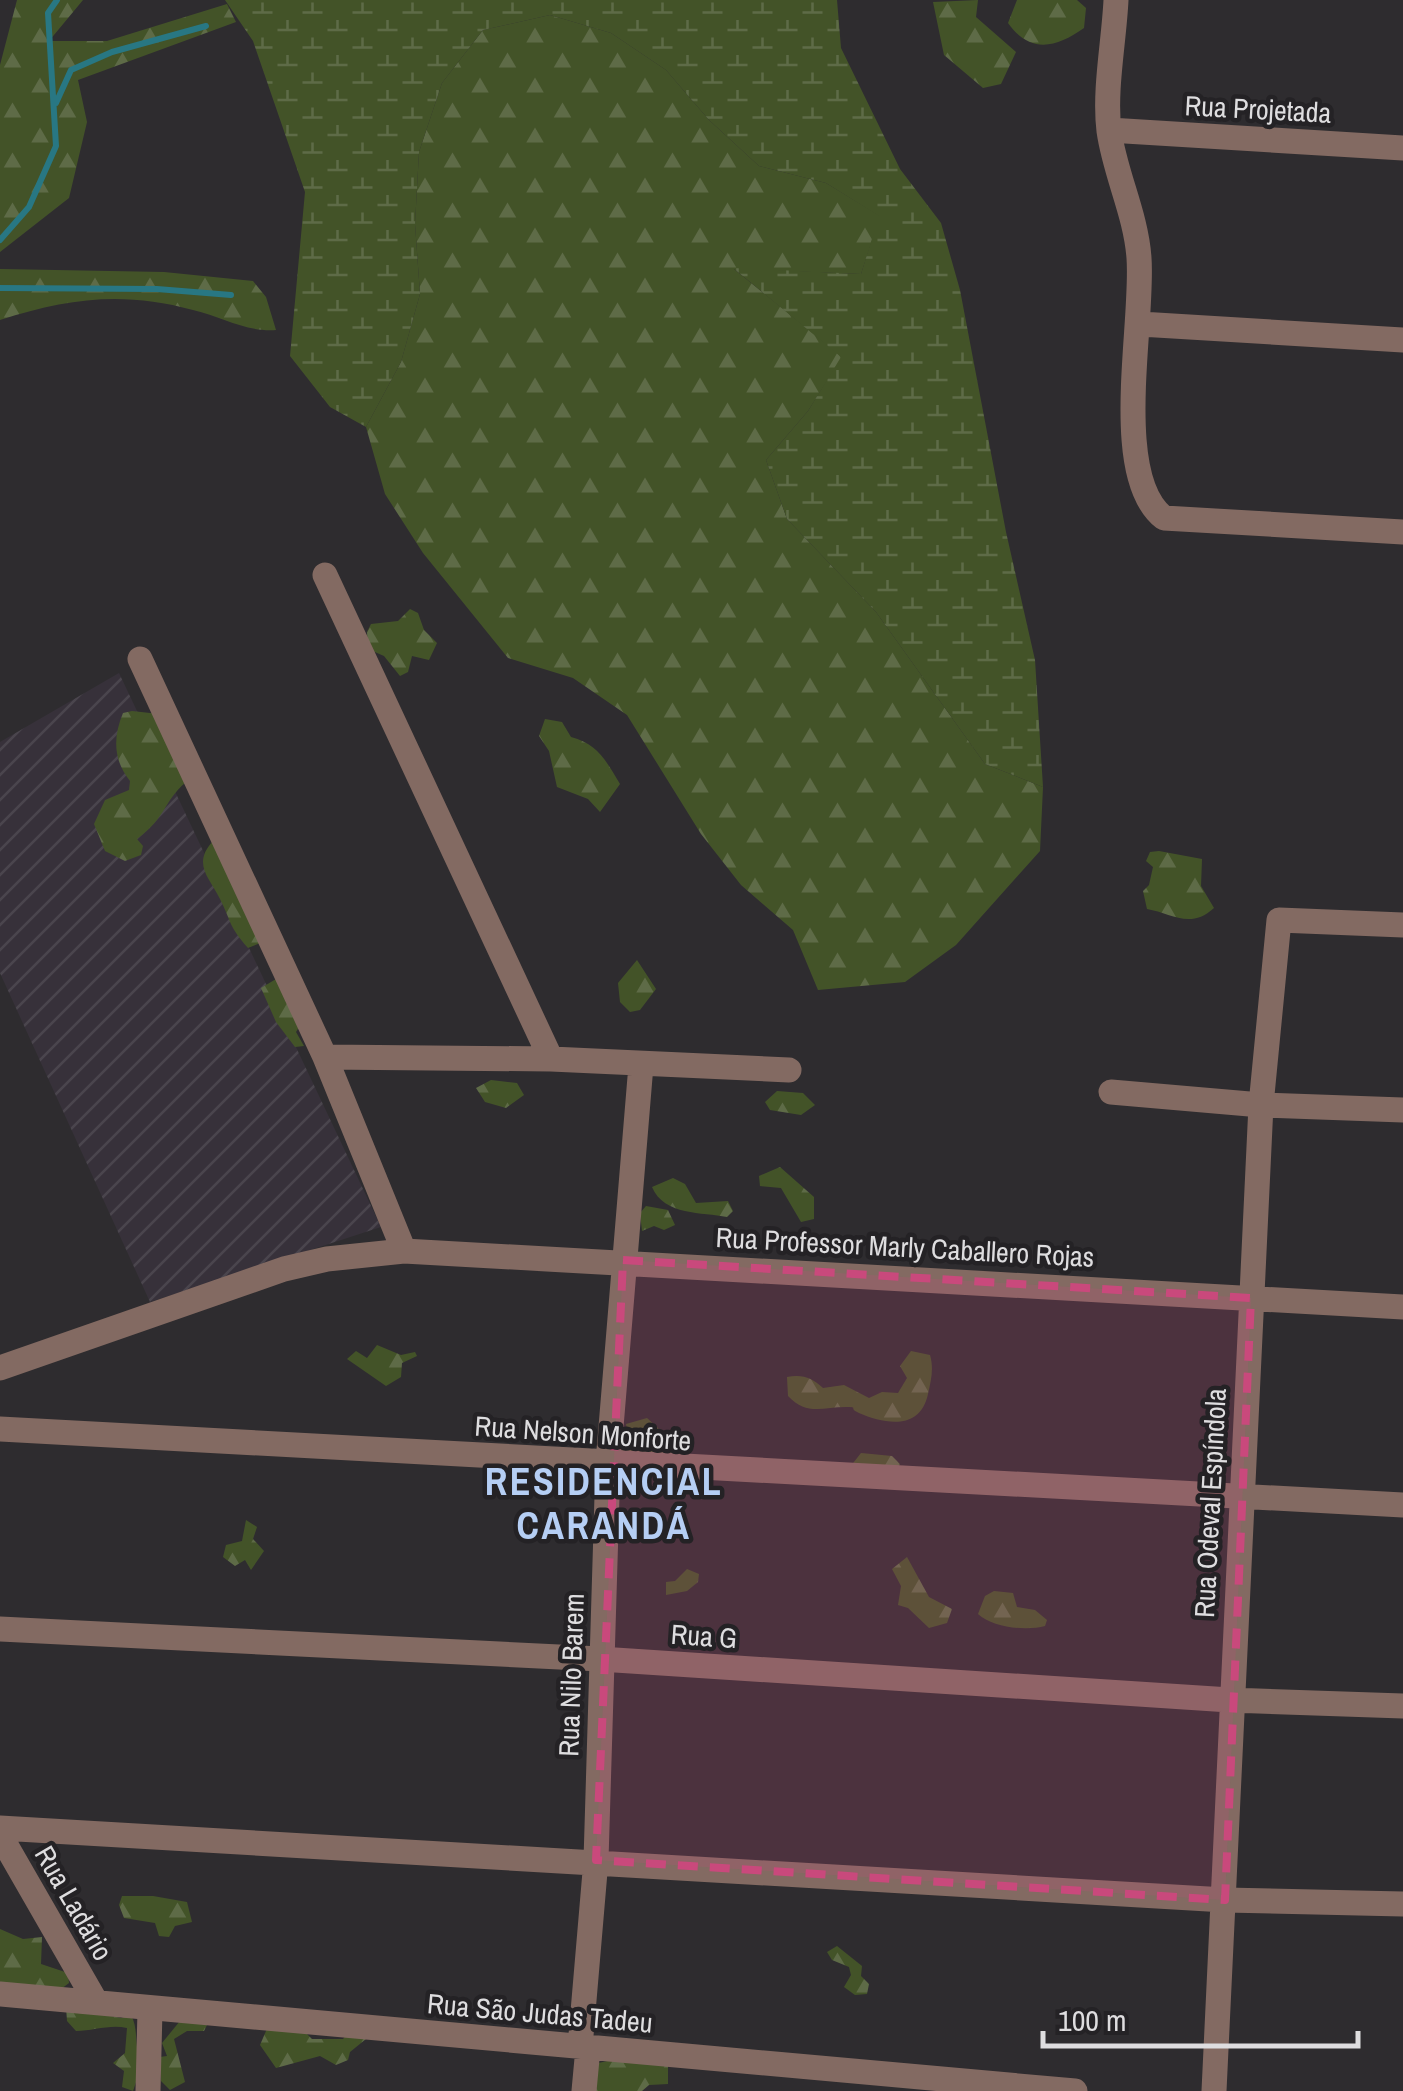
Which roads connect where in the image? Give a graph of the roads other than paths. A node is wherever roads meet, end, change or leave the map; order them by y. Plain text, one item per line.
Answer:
1 (1116, 0) edge
2 (1109, 130) junction
3 (1403, 148) edge
4 (1140, 324) junction
5 (1403, 340) edge
6 (1403, 532) edge
7 (325, 575) dead end
8 (140, 659) dead end
9 (1403, 925) edge
10 (325, 1056) junction
11 (551, 1059) junction
12 (641, 1065) junction
13 (788, 1070) dead end
14 (1111, 1092) dead end
15 (1262, 1105) junction
16 (1403, 1110) edge
17 (404, 1252) junction
18 (623, 1260) junction
19 (1251, 1298) junction
20 (1403, 1307) edge
21 (0, 1368) edge
22 (0, 1429) edge
23 (608, 1464) junction
24 (1241, 1499) junction
25 (1403, 1505) edge
26 (0, 1629) edge
27 (600, 1660) junction
28 (1230, 1700) junction
29 (1403, 1706) edge
30 (0, 1828) edge
31 (0, 1836) edge
32 (596, 1860) junction
33 (1225, 1900) junction
34 (1403, 1904) edge
35 (0, 1994) edge
36 (96, 2002) junction
37 (150, 2010) junction
38 (584, 2047) junction
39 (1014, 2088) edge
40 (148, 2091) edge
41 (584, 2091) edge
42 (1074, 2091) edge
43 (1214, 2091) edge

1 - 2 street
2 - 3 street, Rua Projetada
2 - 4 street
4 - 5 street
4 - 6 street
7 - 11 street
8 - 10 street
9 - 15 street, Rua Odeval Espíndola
10 - 11 street
10 - 17 street
11 - 12 street
12 - 13 street
12 - 18 street, Rua Nilo Barem
14 - 15 street
15 - 16 street
15 - 19 street, Rua Odeval Espíndola
17 - 18 street, Rua Professor Marly Caballero Rojas
17 - 21 street, Rua Professor Marly Caballero Rojas
18 - 19 street, Rua Professor Marly Caballero Rojas
18 - 23 street, Rua Nilo Barem
19 - 20 street, Rua Professor Marly Caballero Rojas
19 - 24 street, Rua Odeval Espíndola
22 - 23 street, Rua Nelson Monforte
23 - 24 street, Rua Nelson Monforte
23 - 27 street, Rua Nilo Barem
24 - 25 street, Rua Nelson Monforte
24 - 28 street, Rua Odeval Espíndola
26 - 27 street, Rua G
27 - 28 street, Rua G
27 - 32 street, Rua Nilo Barem
28 - 29 street, Rua G
28 - 33 street, Rua Odeval Espíndola
30 - 32 street
31 - 36 street, Rua Ladário
32 - 33 street
32 - 38 street, Rua Nilo Barem
33 - 34 street
33 - 43 street, Rua Odeval Espíndola
35 - 36 street, Rua São Judas Tadeu
36 - 37 street, Rua São Judas Tadeu
37 - 38 street, Rua São Judas Tadeu
37 - 40 street
38 - 39 street, Rua São Judas Tadeu
38 - 41 street, Rua Nilo Barem
39 - 42 street, Rua São Judas Tadeu

